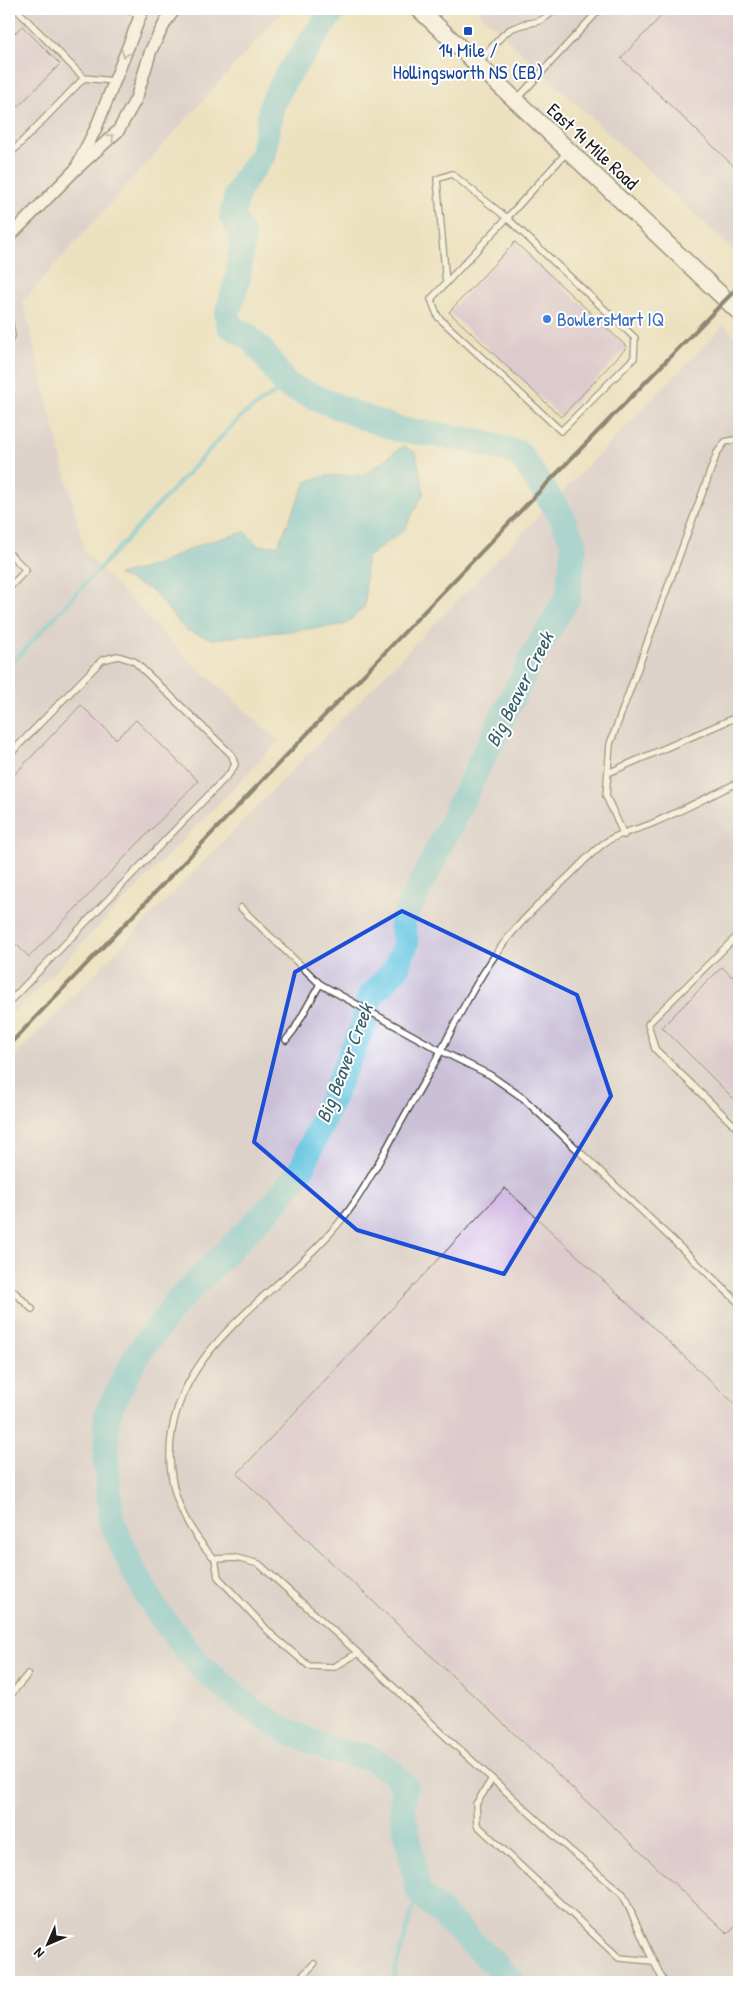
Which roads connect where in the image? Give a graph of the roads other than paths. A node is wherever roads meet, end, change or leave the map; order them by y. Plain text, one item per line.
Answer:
1 (16, 9) edge
2 (126, 9) edge
3 (175, 9) edge
4 (419, 9) edge
5 (555, 9) edge
6 (600, 9) edge
7 (142, 13) edge
8 (478, 64) junction
9 (84, 78) junction
10 (114, 81) junction
11 (516, 101) junction
12 (568, 151) junction
13 (9, 154) edge
14 (75, 170) junction
15 (507, 218) junction
16 (9, 237) edge
17 (446, 283) junction
18 (739, 312) edge
19 (9, 318) edge
20 (9, 341) edge
21 (739, 439) edge
22 (9, 553) edge
23 (9, 588) edge
24 (739, 716) edge
25 (9, 755) edge
26 (608, 773) junction
27 (739, 782) edge
28 (624, 835) junction
29 (241, 908) dead end
30 (739, 934) edge
31 (320, 984) junction
32 (9, 1002) edge
33 (286, 1040) dead end
34 (441, 1051) junction
35 (739, 1130) edge
36 (9, 1287) edge
37 (739, 1303) edge
38 (32, 1309) dead end
39 (214, 1560) junction
40 (358, 1653) junction
41 (28, 1674) dead end
42 (9, 1697) edge
43 (492, 1779) junction
44 (653, 1961) junction
45 (314, 1964) dead end
46 (296, 1982) edge
47 (664, 1982) edge

1 - 9 lane
2 - 7 lane
14 -> 3 street
4 - 8 main road, East 14 Mile Road
5 - 8 lane
6 - 11 lane
7 -> 10 street
8 - 11 main road, East 14 Mile Road
9 - 10 lane
9 - 13 lane
10 - 14 street
11 - 12 main road, East 14 Mile Road
12 - 15 lane
12 - 18 main road, East 14 Mile Road
14 - 16 street
15 - 17 lane
15 - 17 lane
15 - 17 lane
19 - 20 lane
21 - 26 lane
22 - 23 lane
24 - 26 lane
25 - 32 lane
26 - 28 lane
27 - 28 lane
28 - 34 lane
29 - 31 lane
30 - 35 lane
31 - 33 lane
31 - 34 lane
34 - 37 lane
34 - 39 lane
36 - 38 lane
39 - 40 lane
39 - 40 lane
40 - 43 lane
41 - 42 lane
43 - 44 lane
43 - 44 lane
44 - 47 lane
45 - 46 lane

